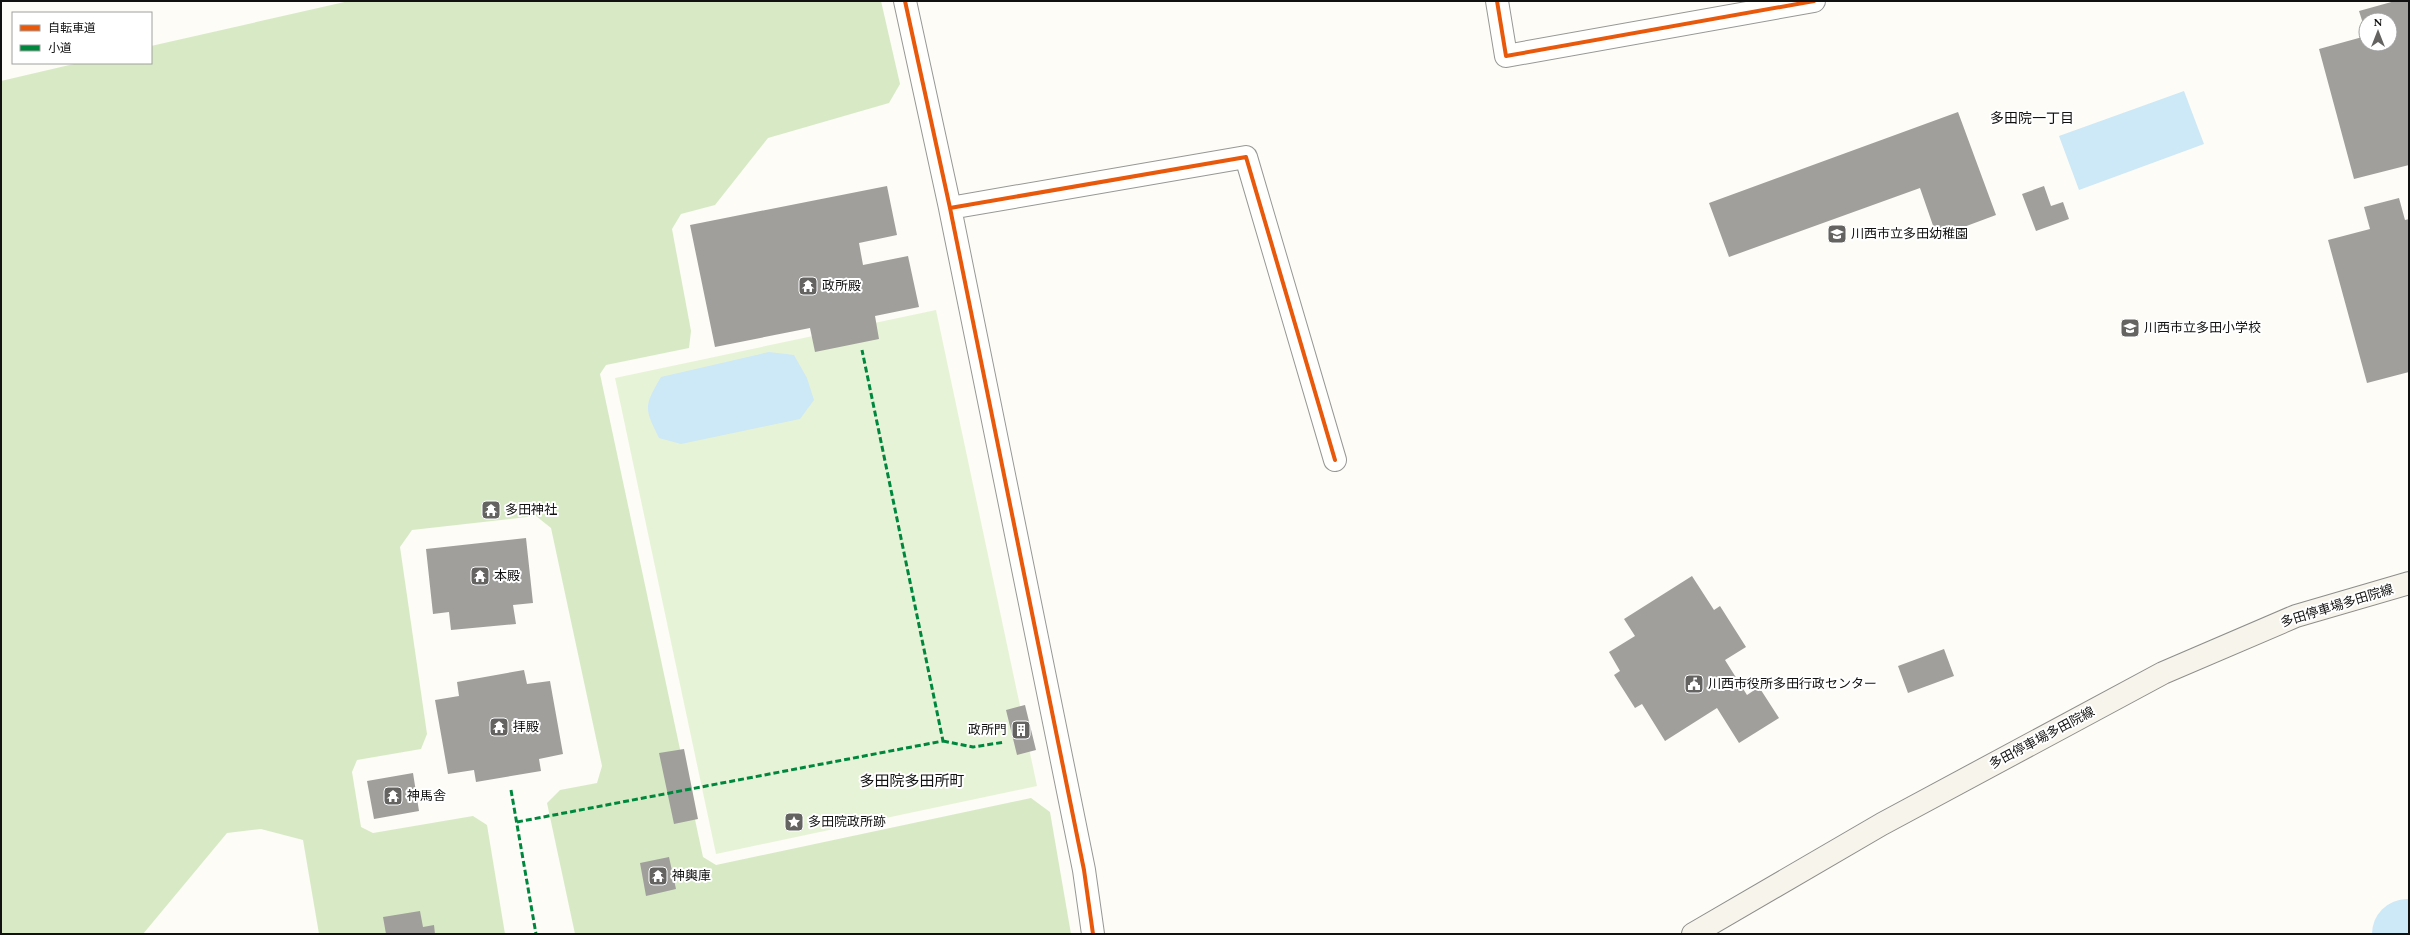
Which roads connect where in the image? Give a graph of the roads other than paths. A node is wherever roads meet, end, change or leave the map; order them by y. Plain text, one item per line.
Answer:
1 (905, 1) edge
2 (1497, 1) edge
3 (1814, 1) edge
4 (950, 208) junction
5 (1335, 460) dead end
6 (2409, 583) edge
7 (1093, 934) edge
8 (1693, 934) edge

1 - 4 street
2 - 3 street
4 - 5 street
4 - 7 street
6 - 8 main road, 多田停車場多田院線

